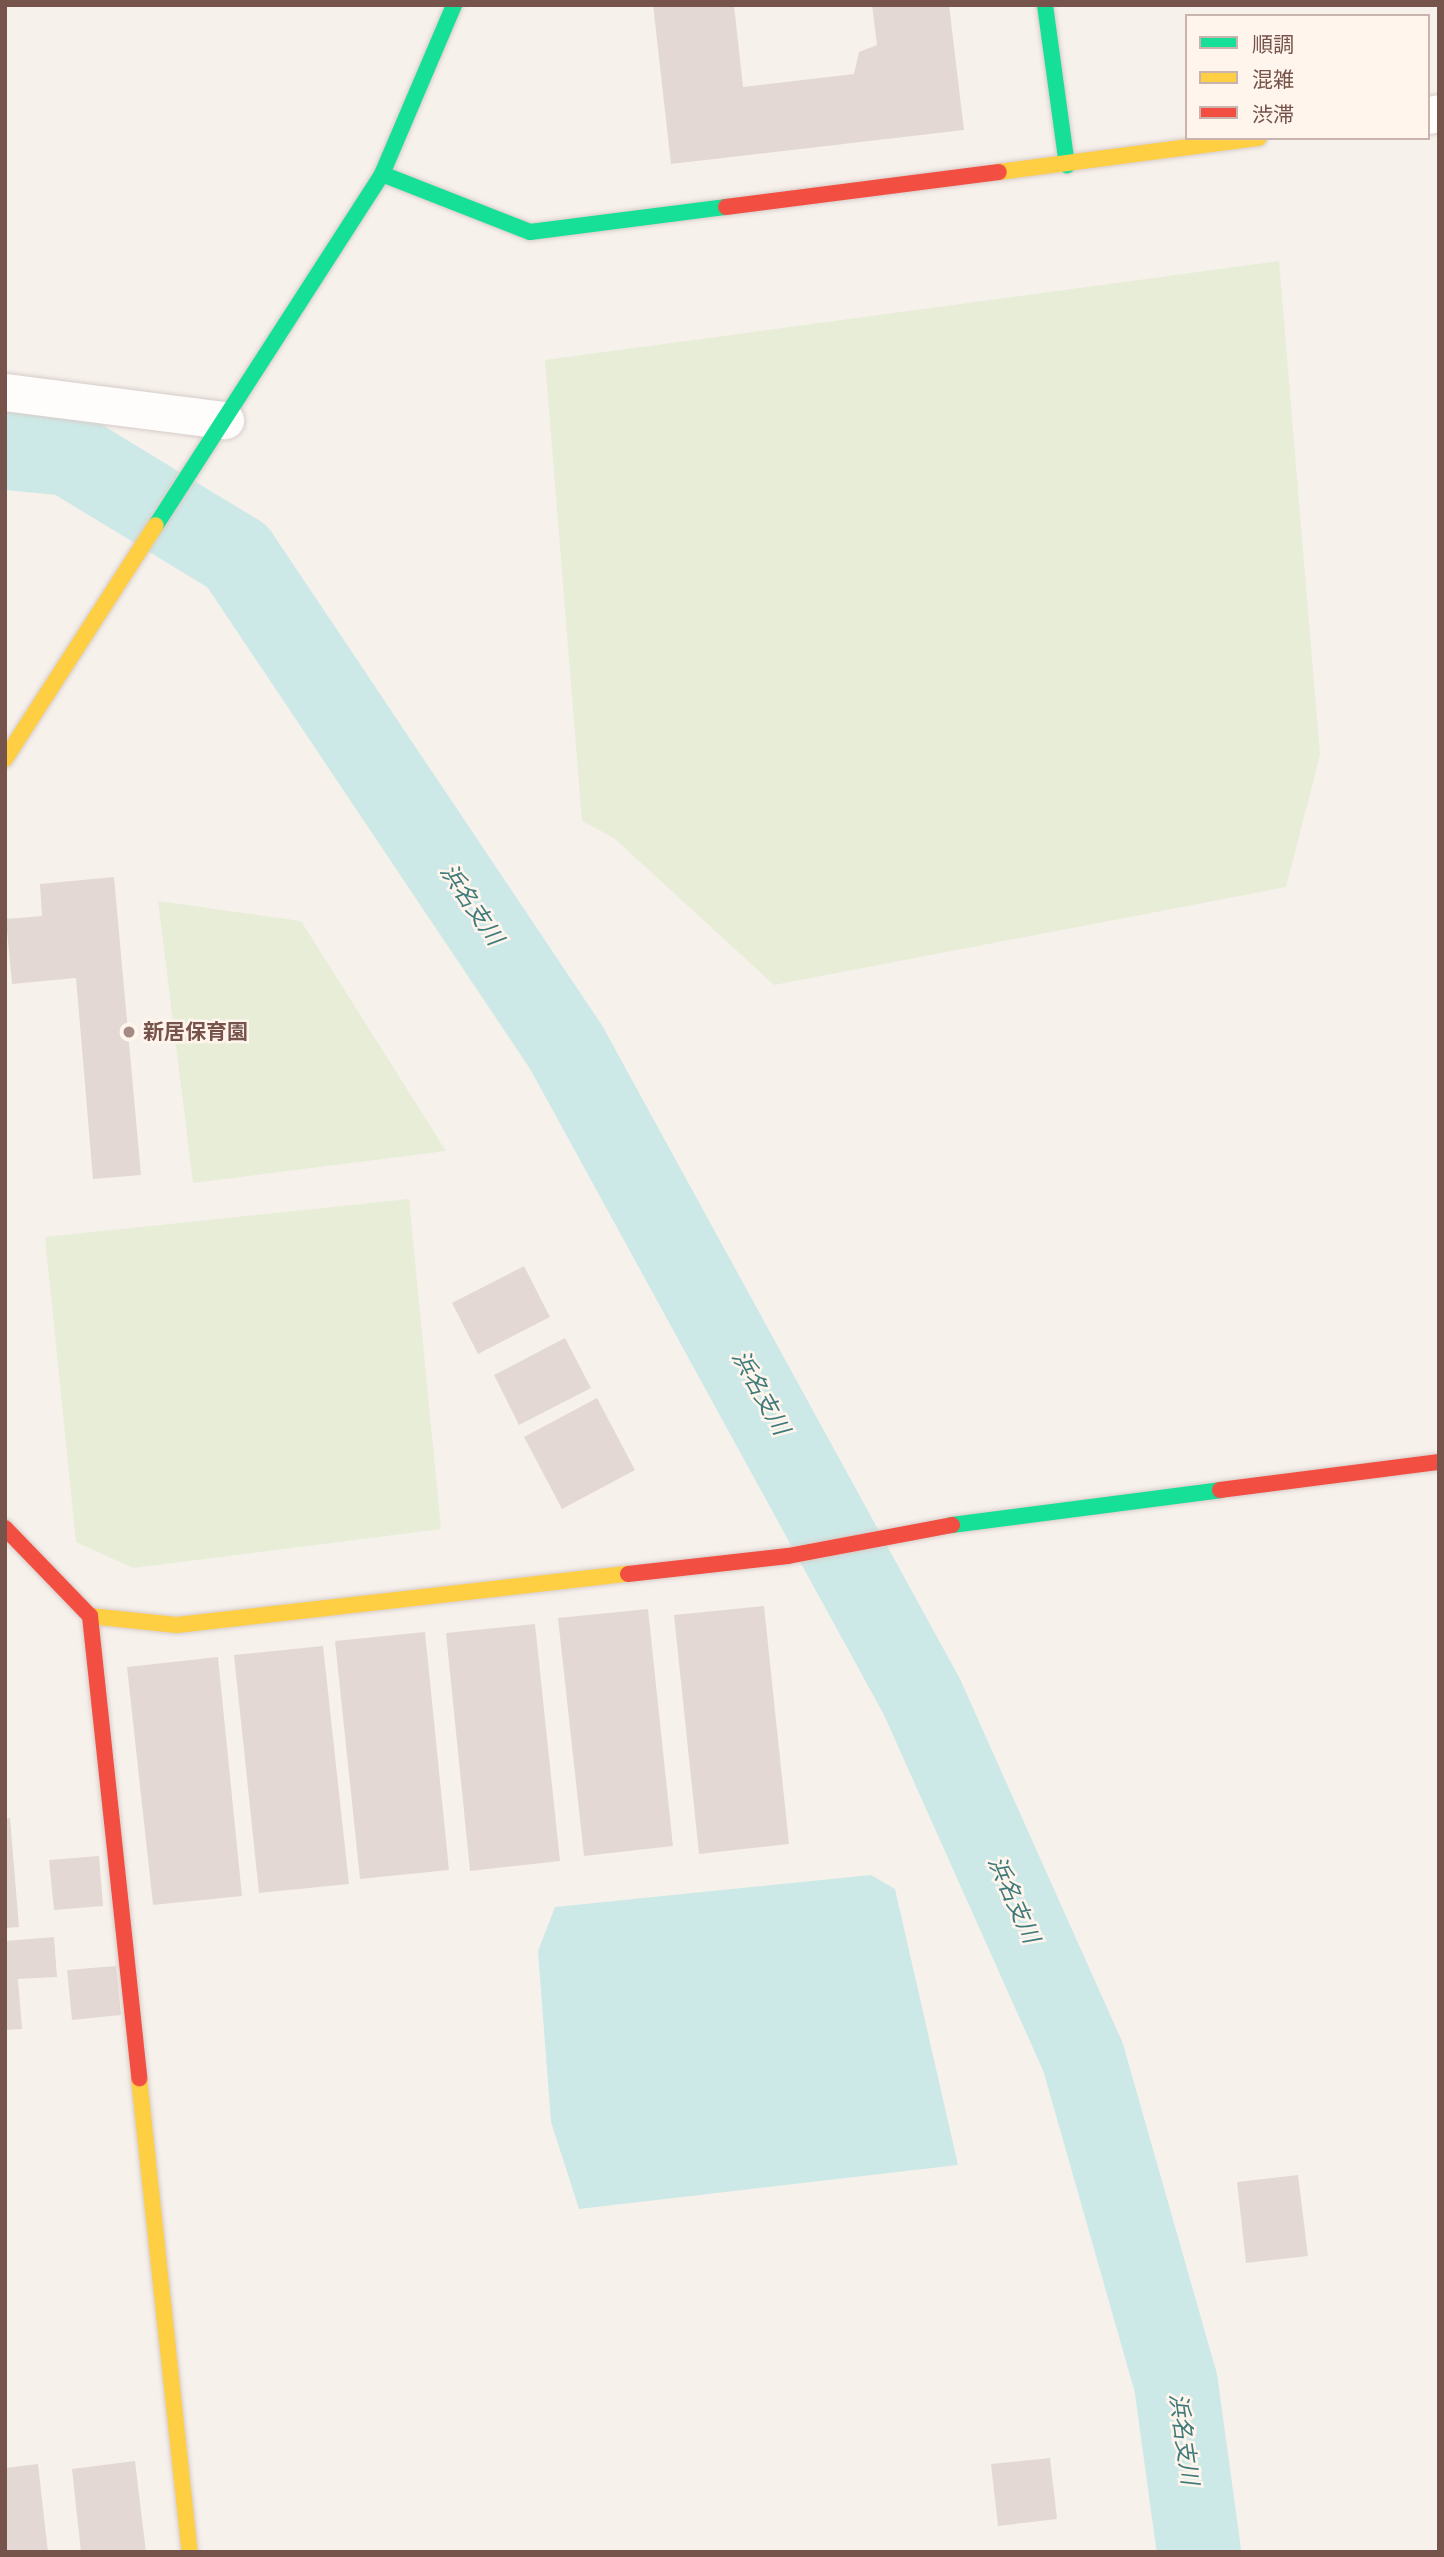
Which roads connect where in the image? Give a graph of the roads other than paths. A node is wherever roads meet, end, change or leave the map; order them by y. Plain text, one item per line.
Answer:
1 (453, 5) edge
2 (1045, 5) edge
3 (1245, 140) edge
4 (1067, 165) junction
5 (382, 174) junction
6 (5, 392) edge
7 (225, 420) junction
8 (5, 759) edge
9 (1439, 1462) edge
10 (5, 1528) edge
11 (90, 1616) junction
12 (190, 2552) edge

1 - 5 street
2 - 4 street
3 - 4 street
4 - 5 street
5 - 7 street
6 - 7 street
7 - 8 street
9 - 11 street
10 - 11 street
11 - 12 street

